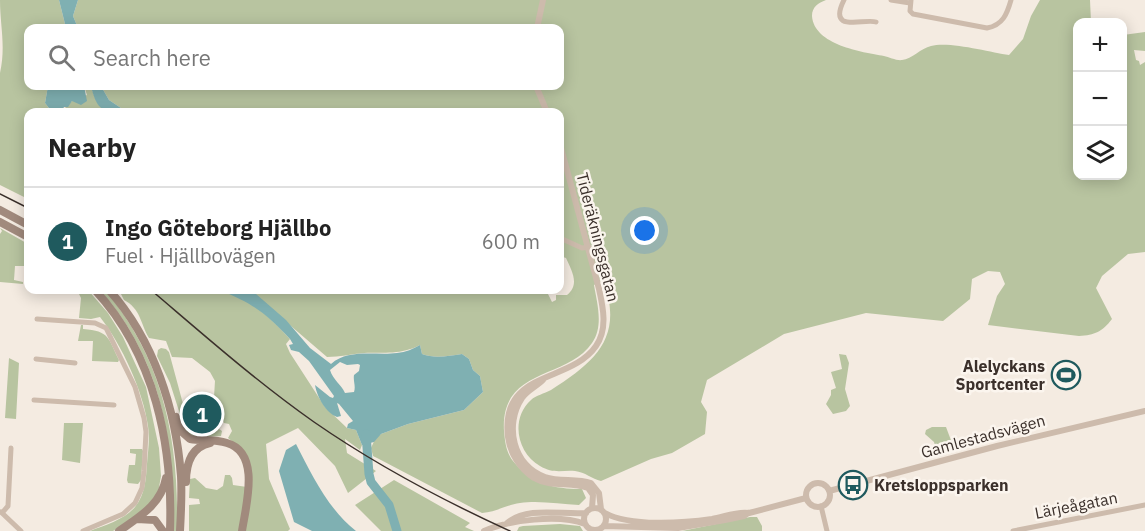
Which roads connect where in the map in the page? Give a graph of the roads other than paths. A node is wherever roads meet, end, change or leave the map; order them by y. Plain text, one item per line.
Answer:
1 (543, 0) edge
2 (843, 0) edge
3 (891, 0) edge
4 (1011, 0) edge
5 (911, 2) edge
6 (876, 22) dead end
7 (538, 24) edge
8 (538, 90) edge
9 (545, 108) edge
10 (564, 158) edge
11 (0, 210) edge
12 (0, 222) edge
13 (24, 223) edge
14 (24, 235) edge
15 (564, 240) edge
16 (589, 247) junction
17 (98, 294) edge
18 (112, 294) edge
19 (37, 319) dead end
20 (36, 359) dead end
21 (75, 363) dead end
22 (160, 377) junction
23 (543, 379) junction
24 (34, 400) dead end
25 (114, 405) dead end
26 (1145, 411) edge
27 (216, 440) junction
28 (11, 448) dead end
29 (168, 457) junction
30 (829, 491) junction
31 (806, 498) junction
32 (1145, 505) edge
33 (821, 506) junction
34 (592, 508) junction
35 (603, 511) junction
36 (1, 512) edge
37 (586, 513) junction
38 (749, 513) junction
39 (137, 519) junction
40 (507, 523) junction
41 (585, 524) junction
42 (604, 526) junction
43 (21, 531) edge
44 (82, 531) edge
45 (119, 531) edge
46 (163, 531) edge
47 (170, 531) edge
48 (181, 531) edge
49 (242, 531) edge
50 (484, 531) edge
51 (828, 531) edge
52 (1013, 531) edge

1 - 7 street
2 - 6 street
3 - 5 street
4 - 5 street
8 - 9 street
10 - 16 street, Tideräkningsgatan
11 - 13 main road
12 - 14 main road
15 - 16 street
16 - 23 street, Tideräkningsgatan
17 - 29 main road
18 - 22 main road
19 - 44 street
20 - 21 street
22 - 27 main road
22 - 48 main road
23 - 34 street, Tideräkningsgatan
23 - 35 street, Tideräkningsgatan
24 - 25 street
26 - 30 street, Gamlestadsvägen
27 - 48 main road
27 - 49 main road
28 - 36 street
29 - 39 main road
29 - 47 main road
30 - 31 street, Gamlestadsvägen
30 - 33 street
31 - 33 street
31 - 38 street, Gamlestadsvägen
32 - 52 street, Lärjeågatan
33 - 51 street
34 - 35 street, Gamlestadsvägen
34 - 37 street
35 - 38 street, Gamlestadsvägen
35 - 42 street
36 - 43 street
37 - 40 street, Gamlestadsvägen
37 - 41 street
38 - 42 street, Gamlestadsvägen
39 - 45 main road
39 - 46 main road
40 - 41 street, Gamlestadsvägen
40 - 50 street, Gamlestadsvägen
41 - 42 street, Gamlestadsvägen

